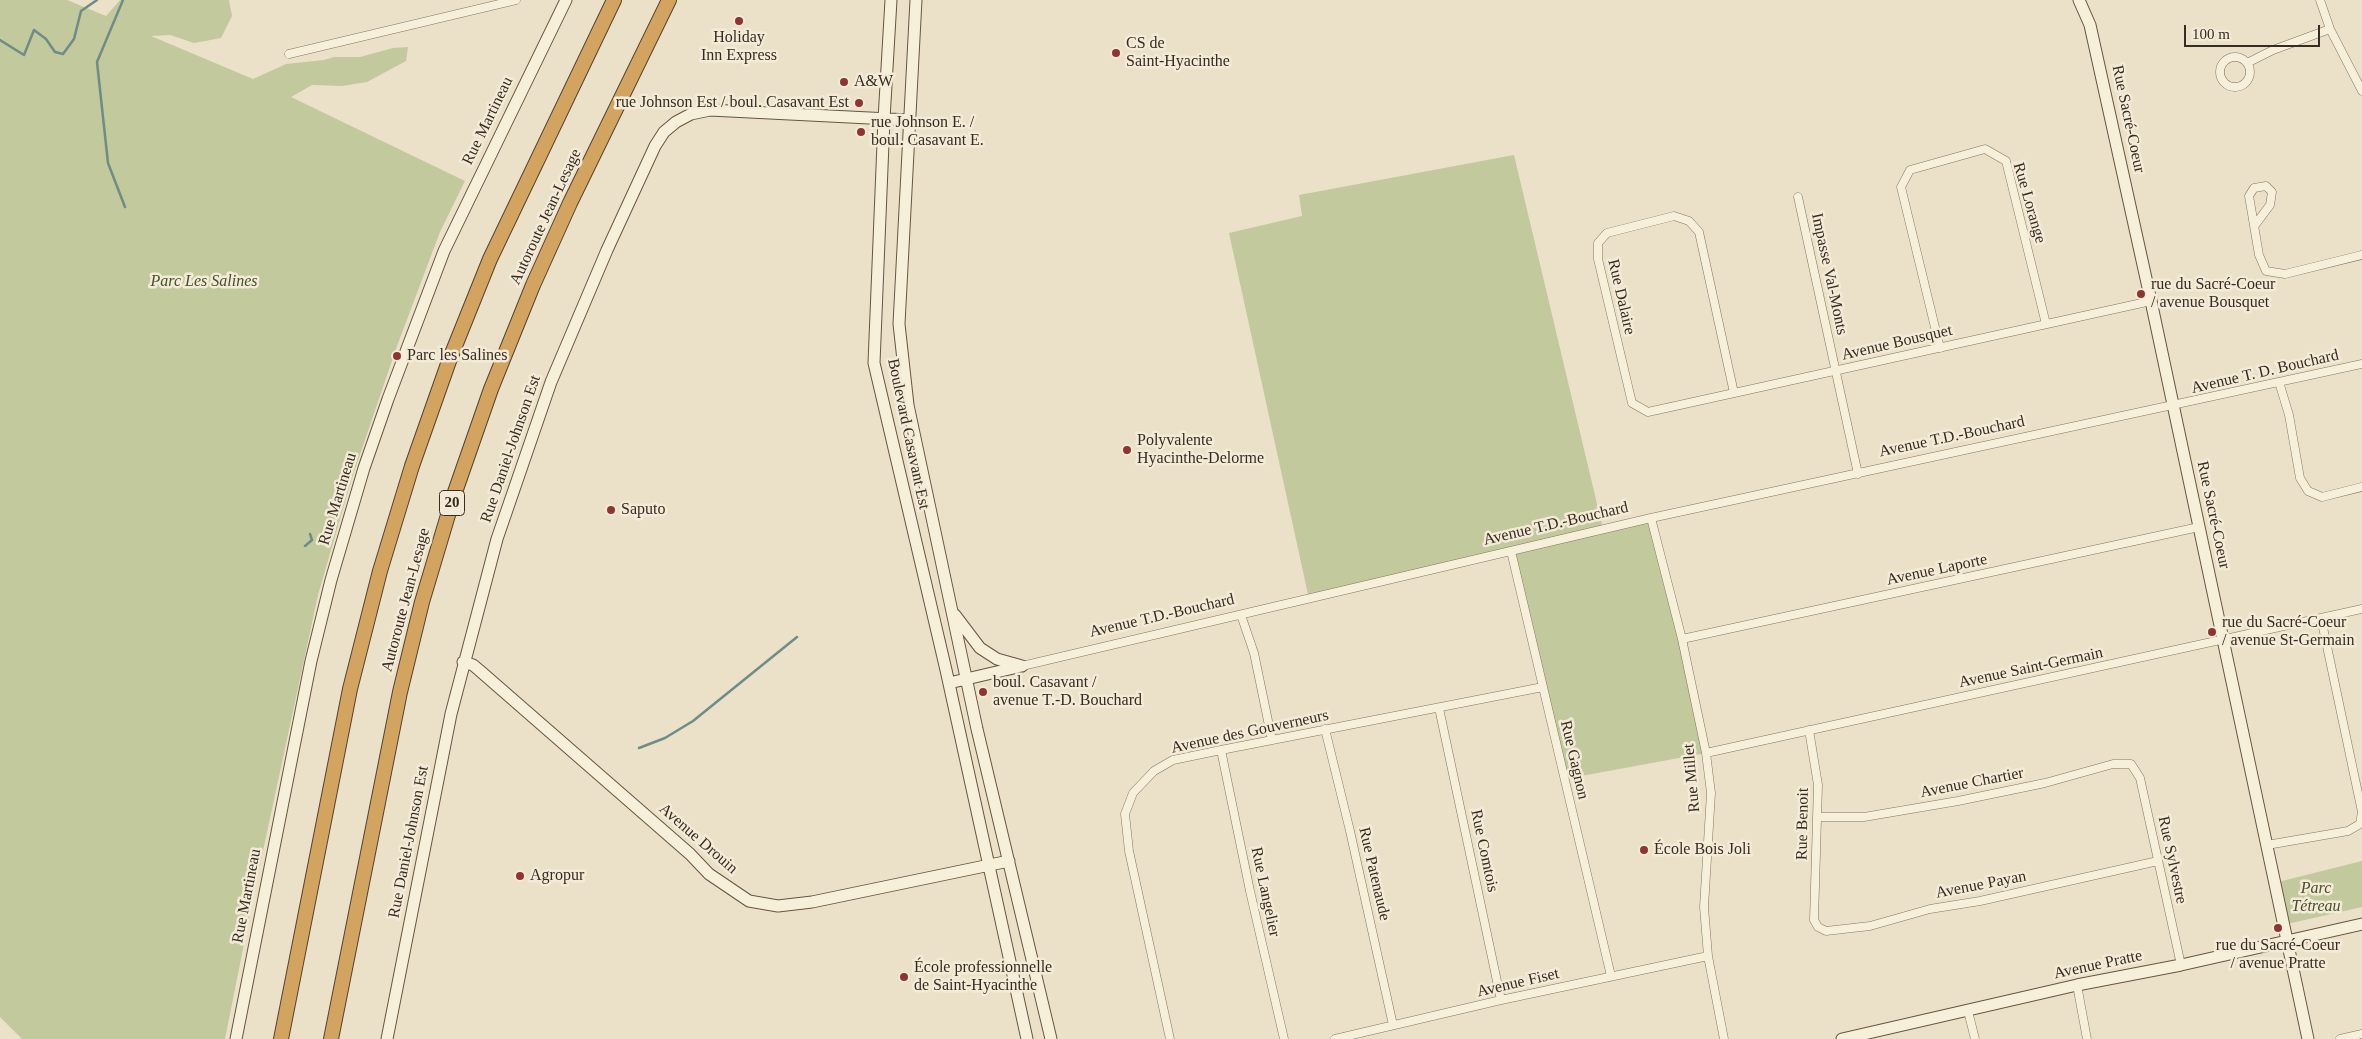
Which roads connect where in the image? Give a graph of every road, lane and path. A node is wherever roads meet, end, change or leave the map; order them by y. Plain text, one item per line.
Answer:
1 (516, 0) edge
2 (566, 0) edge
3 (614, 0) edge
4 (669, 0) edge
5 (891, 0) edge
6 (916, 0) edge
7 (2079, 0) edge
8 (2320, 0) edge
9 (2330, 29) junction
10 (290, 54) dead end
11 (2247, 63) dead end
12 (2362, 91) edge
13 (884, 119) junction
14 (910, 120) junction
15 (1798, 197) dead end
16 (2255, 225) junction
17 (2362, 256) edge
18 (2151, 301) junction
19 (2046, 324) junction
20 (1940, 348) junction
21 (2362, 364) edge
22 (1836, 371) junction
23 (2278, 382) junction
24 (1734, 393) junction
25 (2173, 406) junction
26 (1648, 412) joint
27 (1858, 474) junction
28 (2362, 487) edge
29 (1651, 518) junction
30 (2199, 527) junction
31 (1511, 551) junction
32 (2362, 609) edge
33 (952, 610) junction
34 (1241, 614) junction
35 (2322, 618) junction
36 (1682, 639) junction
37 (2223, 639) junction
38 (464, 662) junction
39 (1022, 666) junction
40 (968, 678) junction
41 (948, 683) junction
42 (1543, 687) junction
43 (1439, 708) junction
44 (1325, 730) junction
45 (1809, 730) junction
46 (1272, 740) junction
47 (1221, 750) junction
48 (1706, 753) junction
49 (2131, 764) joint
50 (1817, 817) junction
51 (2267, 845) junction
52 (1008, 861) junction
53 (2158, 861) junction
54 (989, 866) junction
55 (1814, 920) joint
56 (2362, 924) edge
57 (2288, 941) junction
58 (1708, 956) junction
59 (2180, 965) junction
60 (1611, 976) junction
61 (2077, 985) junction
62 (1501, 1000) junction
63 (1968, 1011) junction
64 (1393, 1025) junction
65 (2362, 1034) edge
66 (236, 1039) edge
67 (281, 1039) edge
68 (332, 1039) edge
69 (387, 1039) edge
70 (1027, 1039) edge
71 (1051, 1039) edge
72 (1170, 1039) edge
73 (1284, 1039) edge
74 (1335, 1039) edge
75 (1724, 1039) edge
76 (1842, 1039) edge
77 (1975, 1039) edge
78 (2087, 1039) edge
79 (2308, 1039) edge
80 (2340, 1039) edge

1 - 10 street
2 - 66 street, Rue Martineau
3 - 67 highway, Autoroute Jean-Lesage
4 - 68 highway, Autoroute Jean-Lesage / 20
5 - 13 street, Boulevard Casavant Est
6 - 14 street, Boulevard Casavant Est
7 - 18 street, Rue Sacré-Coeur
8 - 9 street
9 - 11 street
9 - 12 street
13 - 14 street, Rue Daniel-Johnson Est
13 - 38 street, Rue Daniel-Johnson Est
13 - 41 street, Boulevard Casavant Est
14 - 33 street, Boulevard Casavant Est
15 - 22 street, Impasse Val-Monts
16 - 16 street
16 - 17 street
18 - 19 street, Avenue Bousquet
18 - 25 street, Rue Sacré-Coeur
19 - 20 street, Avenue Bousquet
19 - 20 street, Rue Lorange
20 - 22 street, Avenue Bousquet
21 - 23 street, Avenue T. D. Bouchard
22 - 24 street, Avenue Bousquet
22 - 27 street, Impasse Val-Monts
23 - 25 street, Avenue T. D. Bouchard
23 - 28 street
24 - 26 street, Avenue Bousquet
24 - 26 street, Rue Dalaire
25 - 27 street, Avenue T.D.-Bouchard
25 - 30 street, Rue Sacré-Coeur
27 - 29 street, Avenue T.D.-Bouchard
29 - 31 street, Avenue T.D.-Bouchard
29 - 36 street, Rue Millet
30 - 36 street, Avenue Laporte
30 - 37 street, Rue Sacré-Coeur
31 - 34 street, Avenue T.D.-Bouchard
31 - 42 street, Rue Gagnon
32 - 35 street, Avenue Saint-Germain
33 - 39 street
33 - 40 street, Boulevard Casavant Est
34 - 39 street, Avenue T.D.-Bouchard
34 - 46 street
35 - 37 street, Avenue Saint-Germain
35 - 51 street
36 - 48 street, Rue Millet
37 - 45 street, Avenue Saint-Germain
37 - 51 street, Rue Sacré-Coeur
38 - 54 street, Avenue Drouin
38 - 69 street, Rue Daniel-Johnson Est
39 - 40 street, Avenue T.D.-Bouchard
40 - 41 street, Avenue T.D.-Bouchard
40 - 52 street, Boulevard Casavant Est
41 - 54 street, Boulevard Casavant Est
42 - 43 street, Avenue des Gouverneurs
42 - 60 street, Rue Gagnon
43 - 44 street, Avenue des Gouverneurs
43 - 62 street, Rue Comtois
44 - 46 street, Avenue des Gouverneurs
44 - 64 street, Rue Patenaude
45 - 48 street, Avenue Saint-Germain
45 - 50 street, Rue Benoit
46 - 47 street, Avenue des Gouverneurs
47 - 72 street, Avenue des Gouverneurs
47 - 73 street, Rue Langelier
48 - 58 street, Rue Millet
49 - 50 street, Avenue Chartier
49 - 53 street, Rue Sylvestre
50 - 55 street, Rue Benoit
51 - 57 street, Rue Sacré-Coeur
52 - 54 street
52 - 71 street, Boulevard Casavant Est
53 - 55 street, Avenue Payan
53 - 59 street, Rue Sylvestre
54 - 70 street, Boulevard Casavant Est
56 - 57 street, Avenue Pratte
57 - 59 street, Avenue Pratte
57 - 79 street, Rue Sacré-Coeur
58 - 60 street, Avenue Fiset
58 - 75 street, Rue Millet
59 - 61 street, Avenue Pratte
60 - 62 street, Avenue Fiset
61 - 63 street, Avenue Pratte
61 - 78 street
62 - 64 street, Avenue Fiset
63 - 76 street, Avenue Pratte
63 - 77 street
64 - 74 street, Avenue Fiset
65 - 80 street

